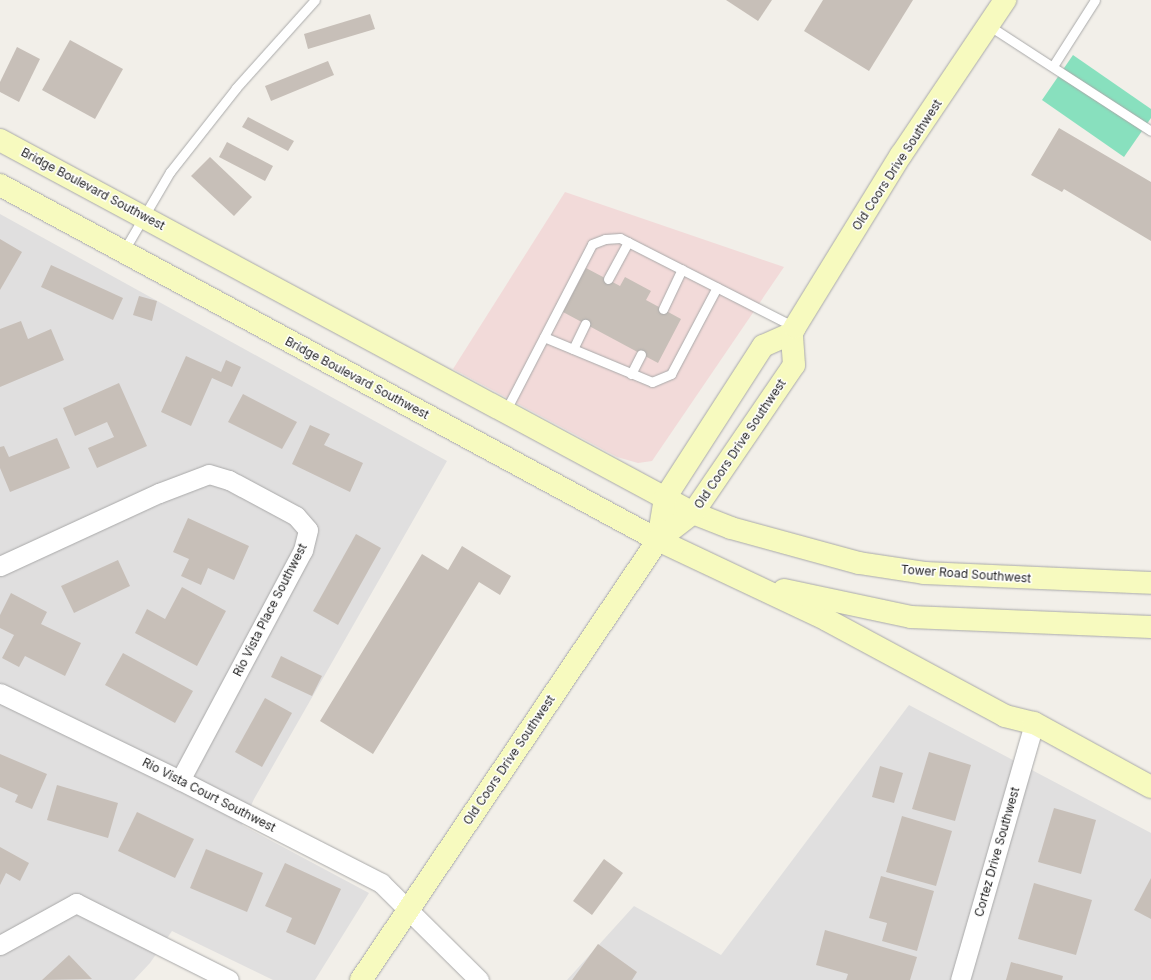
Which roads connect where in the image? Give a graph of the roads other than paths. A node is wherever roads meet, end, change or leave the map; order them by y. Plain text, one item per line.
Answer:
1 (315, 0) edge
2 (1005, 0) edge
3 (1096, 0) edge
4 (988, 25) junction
5 (1053, 66) junction
6 (1151, 131) edge
7 (1, 141) edge
8 (0, 185) edge
9 (142, 216) junction
10 (628, 242) junction
11 (123, 252) junction
12 (682, 269) junction
13 (608, 280) dead end
14 (717, 287) junction
15 (663, 309) dead end
16 (585, 324) dead end
17 (794, 330) junction
18 (544, 337) junction
19 (573, 349) junction
20 (641, 354) dead end
21 (632, 374) junction
22 (505, 412) junction
23 (665, 498) junction
24 (693, 513) junction
25 (658, 540) junction
26 (0, 566) edge
27 (717, 566) junction
28 (1151, 583) edge
29 (1151, 627) edge
30 (0, 693) edge
31 (1034, 723) junction
32 (180, 780) junction
33 (1151, 787) edge
34 (408, 911) junction
35 (0, 945) edge
36 (229, 980) edge
37 (361, 980) edge
38 (479, 980) edge
39 (960, 980) edge

1 - 9 lane
2 - 4 main road, Old Coors Drive Southwest
3 - 5 lane
4 - 5 lane
4 - 17 main road, Old Coors Drive Southwest
5 - 6 lane
7 - 9 main road, Bridge Boulevard Southwest
8 - 11 main road, Bridge Boulevard Southwest
9 - 11 lane
9 - 22 main road, Bridge Boulevard Southwest
10 - 12 lane
10 - 13 lane
10 - 18 lane
11 - 25 main road, Bridge Boulevard Southwest
12 - 14 lane
12 - 15 lane
14 - 17 lane
14 - 21 lane
16 - 19 lane
17 - 23 main road, Old Coors Drive Southwest
17 - 24 main road, Old Coors Drive Southwest
18 - 19 lane
18 - 22 lane
19 - 21 lane
20 - 21 lane
22 - 23 main road, Bridge Boulevard Southwest
23 - 24 main road, Bridge Boulevard Southwest
23 - 25 main road, Old Coors Drive Southwest
24 - 25 main road, Old Coors Drive Southwest
24 - 28 main road, Tower Road Southwest
25 - 27 main road, Bridge Boulevard Southwest
25 - 34 main road, Old Coors Drive Southwest
26 - 32 street, Rio Vista Place Southwest
27 - 29 main road
27 - 31 main road
30 - 32 street, Rio Vista Court Southwest
31 - 33 main road
31 - 39 street, Cortez Drive Southwest
32 - 34 street, Rio Vista Court Southwest
34 - 37 main road, Old Coors Drive Southwest
34 - 38 street, Rio Vista Court Southwest
35 - 36 street

